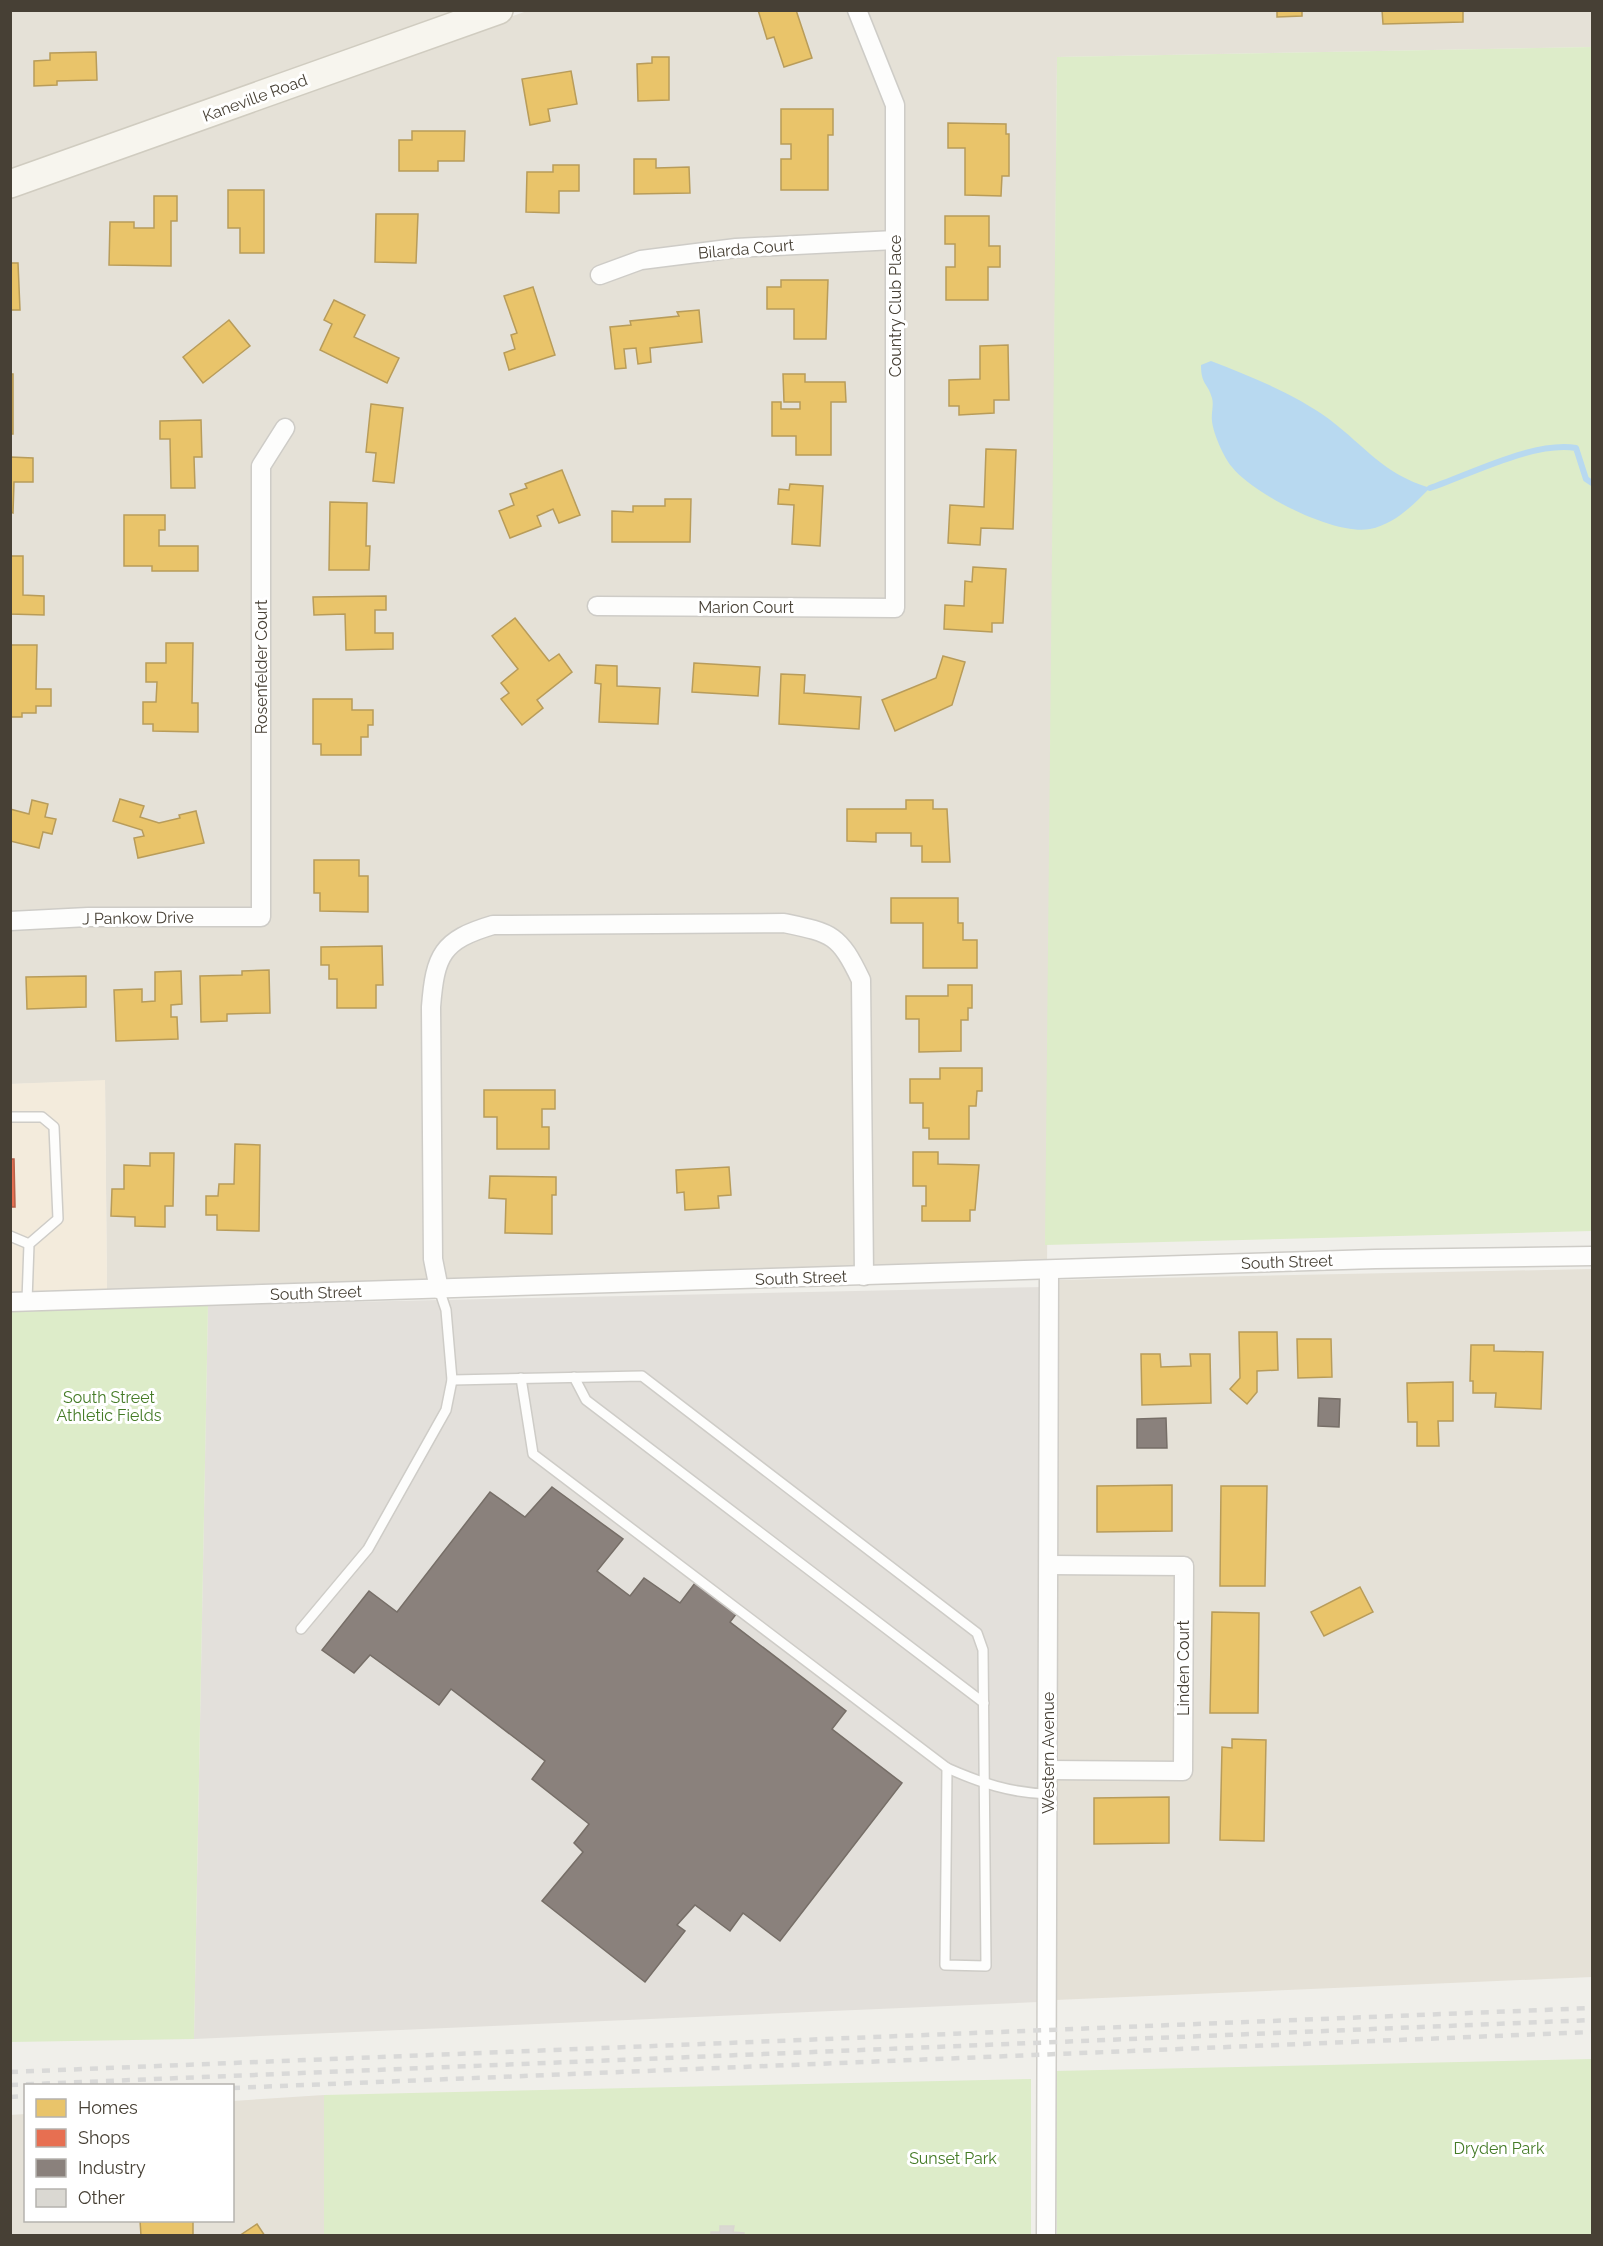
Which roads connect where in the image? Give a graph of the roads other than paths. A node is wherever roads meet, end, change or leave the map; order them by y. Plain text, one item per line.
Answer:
1 (499, 10) edge
2 (856, 10) edge
3 (10, 184) edge
4 (895, 240) junction
5 (600, 275) dead end
6 (285, 428) dead end
7 (597, 606) dead end
8 (895, 608) joint
9 (261, 912) joint
10 (10, 921) edge
11 (10, 1117) edge
12 (10, 1236) edge
13 (29, 1244) junction
14 (1593, 1256) edge
15 (1049, 1270) junction
16 (864, 1276) junction
17 (439, 1289) junction
18 (19, 1302) edge
19 (574, 1377) junction
20 (521, 1378) junction
21 (452, 1380) junction
22 (1049, 1565) junction
23 (300, 1629) dead end
24 (984, 1703) junction
25 (947, 1768) junction
26 (1048, 1770) junction
27 (984, 1785) junction
28 (1048, 1794) junction
29 (1046, 2235) edge

1 - 3 main road, Kaneville Road
2 - 4 street, Country Club Place
4 - 5 street, Bilarda Court
4 - 8 street, Country Club Place
6 - 9 street, Rosenfelder Court
7 - 8 street, Marion Court
9 - 10 street, J Pankow Drive
11 - 13 lane
12 - 13 lane
13 - 18 lane
14 - 15 street, South Street
15 - 16 street, South Street
15 - 22 street, Western Avenue
16 - 17 street, South Street
16 - 17 street
17 - 18 street, South Street
17 - 21 lane
19 - 20 lane
19 - 24 lane
19 - 24 lane
20 - 21 lane
20 - 25 lane
21 - 23 lane
22 - 26 street, Western Avenue
22 - 26 street, Linden Court
24 - 27 lane
25 - 27 lane
25 - 27 lane
26 - 28 street, Western Avenue
27 - 28 lane
28 - 29 street, Western Avenue

